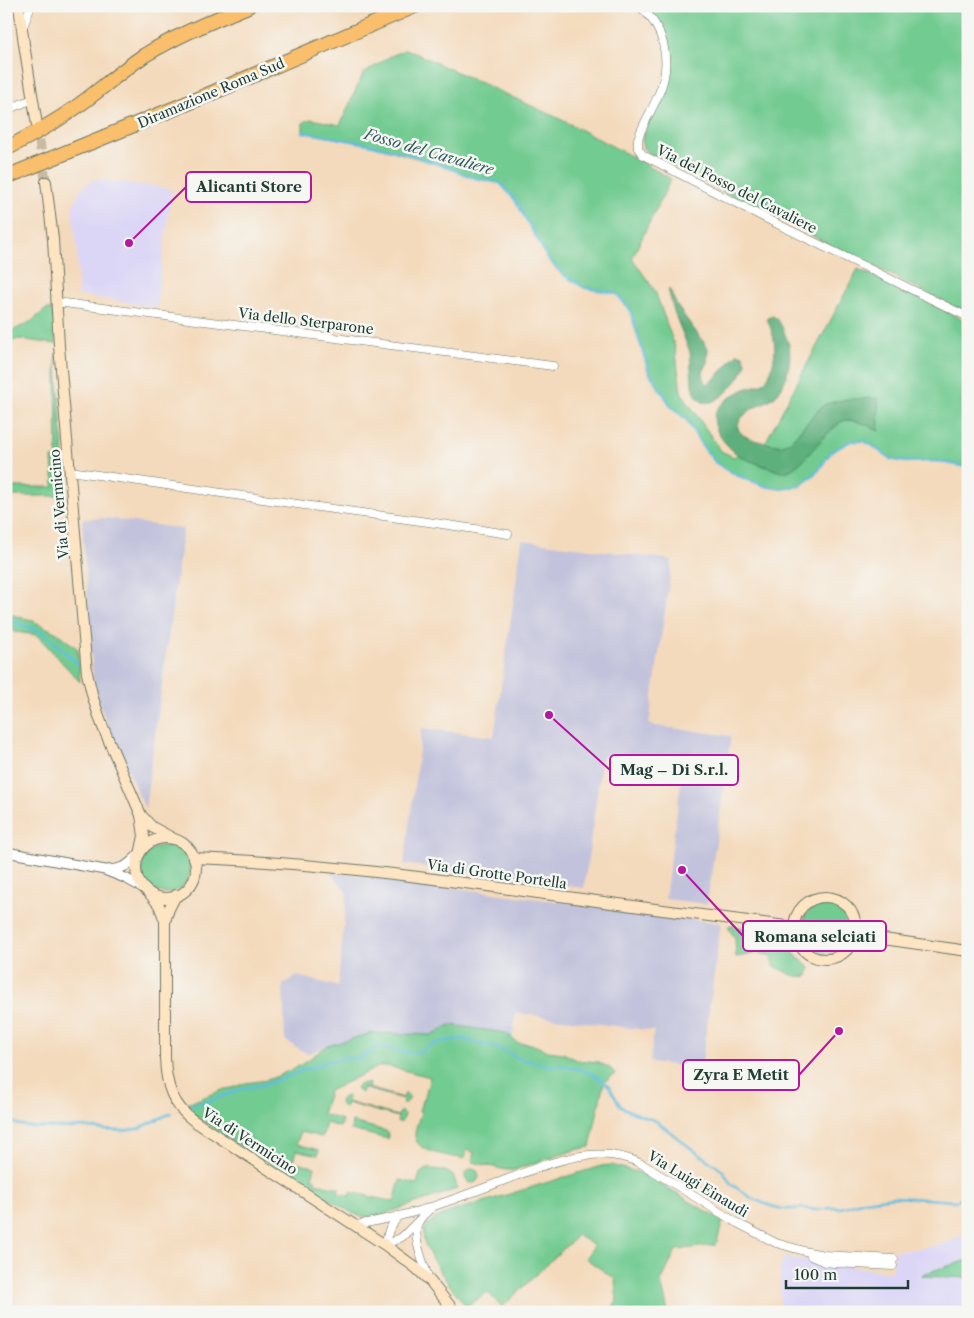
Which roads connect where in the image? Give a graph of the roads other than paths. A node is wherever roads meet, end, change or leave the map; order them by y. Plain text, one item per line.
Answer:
1 (19, 6) edge
2 (31, 6) edge
3 (248, 6) edge
4 (415, 6) edge
5 (639, 6) edge
6 (22, 29) junction
7 (33, 99) junction
8 (6, 110) edge
9 (37, 125) tunnel mouth
10 (6, 149) edge
11 (6, 177) edge
12 (46, 182) tunnel mouth
13 (56, 302) junction
14 (968, 317) edge
15 (553, 366) dead end
16 (70, 471) junction
17 (508, 534) dead end
18 (141, 814) junction
19 (174, 839) junction
20 (6, 852) edge
21 (140, 853) junction
22 (194, 858) junction
23 (105, 870) junction
24 (145, 889) junction
25 (176, 896) junction
26 (165, 921) junction
27 (794, 927) junction
28 (855, 934) junction
29 (968, 951) edge
30 (433, 1207) junction
31 (398, 1216) junction
32 (421, 1218) junction
33 (356, 1225) junction
34 (385, 1245) junction
35 (893, 1262) dead end
36 (430, 1281) junction
37 (455, 1312) edge

1 - 6 main road
2 - 6 street
3 - 10 highway
4 - 11 highway, Diramazione Roma Sud
5 - 14 street, Via del Fosso del Cavaliere
6 - 7 main road
7 - 8 street
7 - 9 main road
12 - 13 main road, Via di Vermicino
13 - 15 street, Via dello Sterparone
13 - 16 main road, Via di Vermicino
16 - 17 street
16 - 18 main road, Via di Vermicino
18 - 19 main road, Via di Vermicino
18 - 21 main road, Via di Vermicino
19 - 21 main road
19 - 22 main road
20 - 23 street
21 - 23 street
21 - 24 main road
22 - 25 main road
22 - 27 main road, Via di Grotte Portella
23 - 24 street
24 - 25 main road
24 - 26 main road, Via di Vermicino
25 - 26 main road, Via di Vermicino
26 - 33 main road, Via di Vermicino
27 - 28 main road
27 - 28 main road
28 - 29 main road
30 - 31 street, Via Luigi Einaudi
30 - 32 street, Via Luigi Einaudi
30 - 35 street, Via Luigi Einaudi
31 - 33 street, Via Luigi Einaudi
31 - 34 street
32 - 34 street, Via Luigi Einaudi
32 - 36 street
33 - 34 main road, Via di Vermicino
34 - 36 main road, Via di Vermicino
36 - 37 main road, Via di Vermicino

